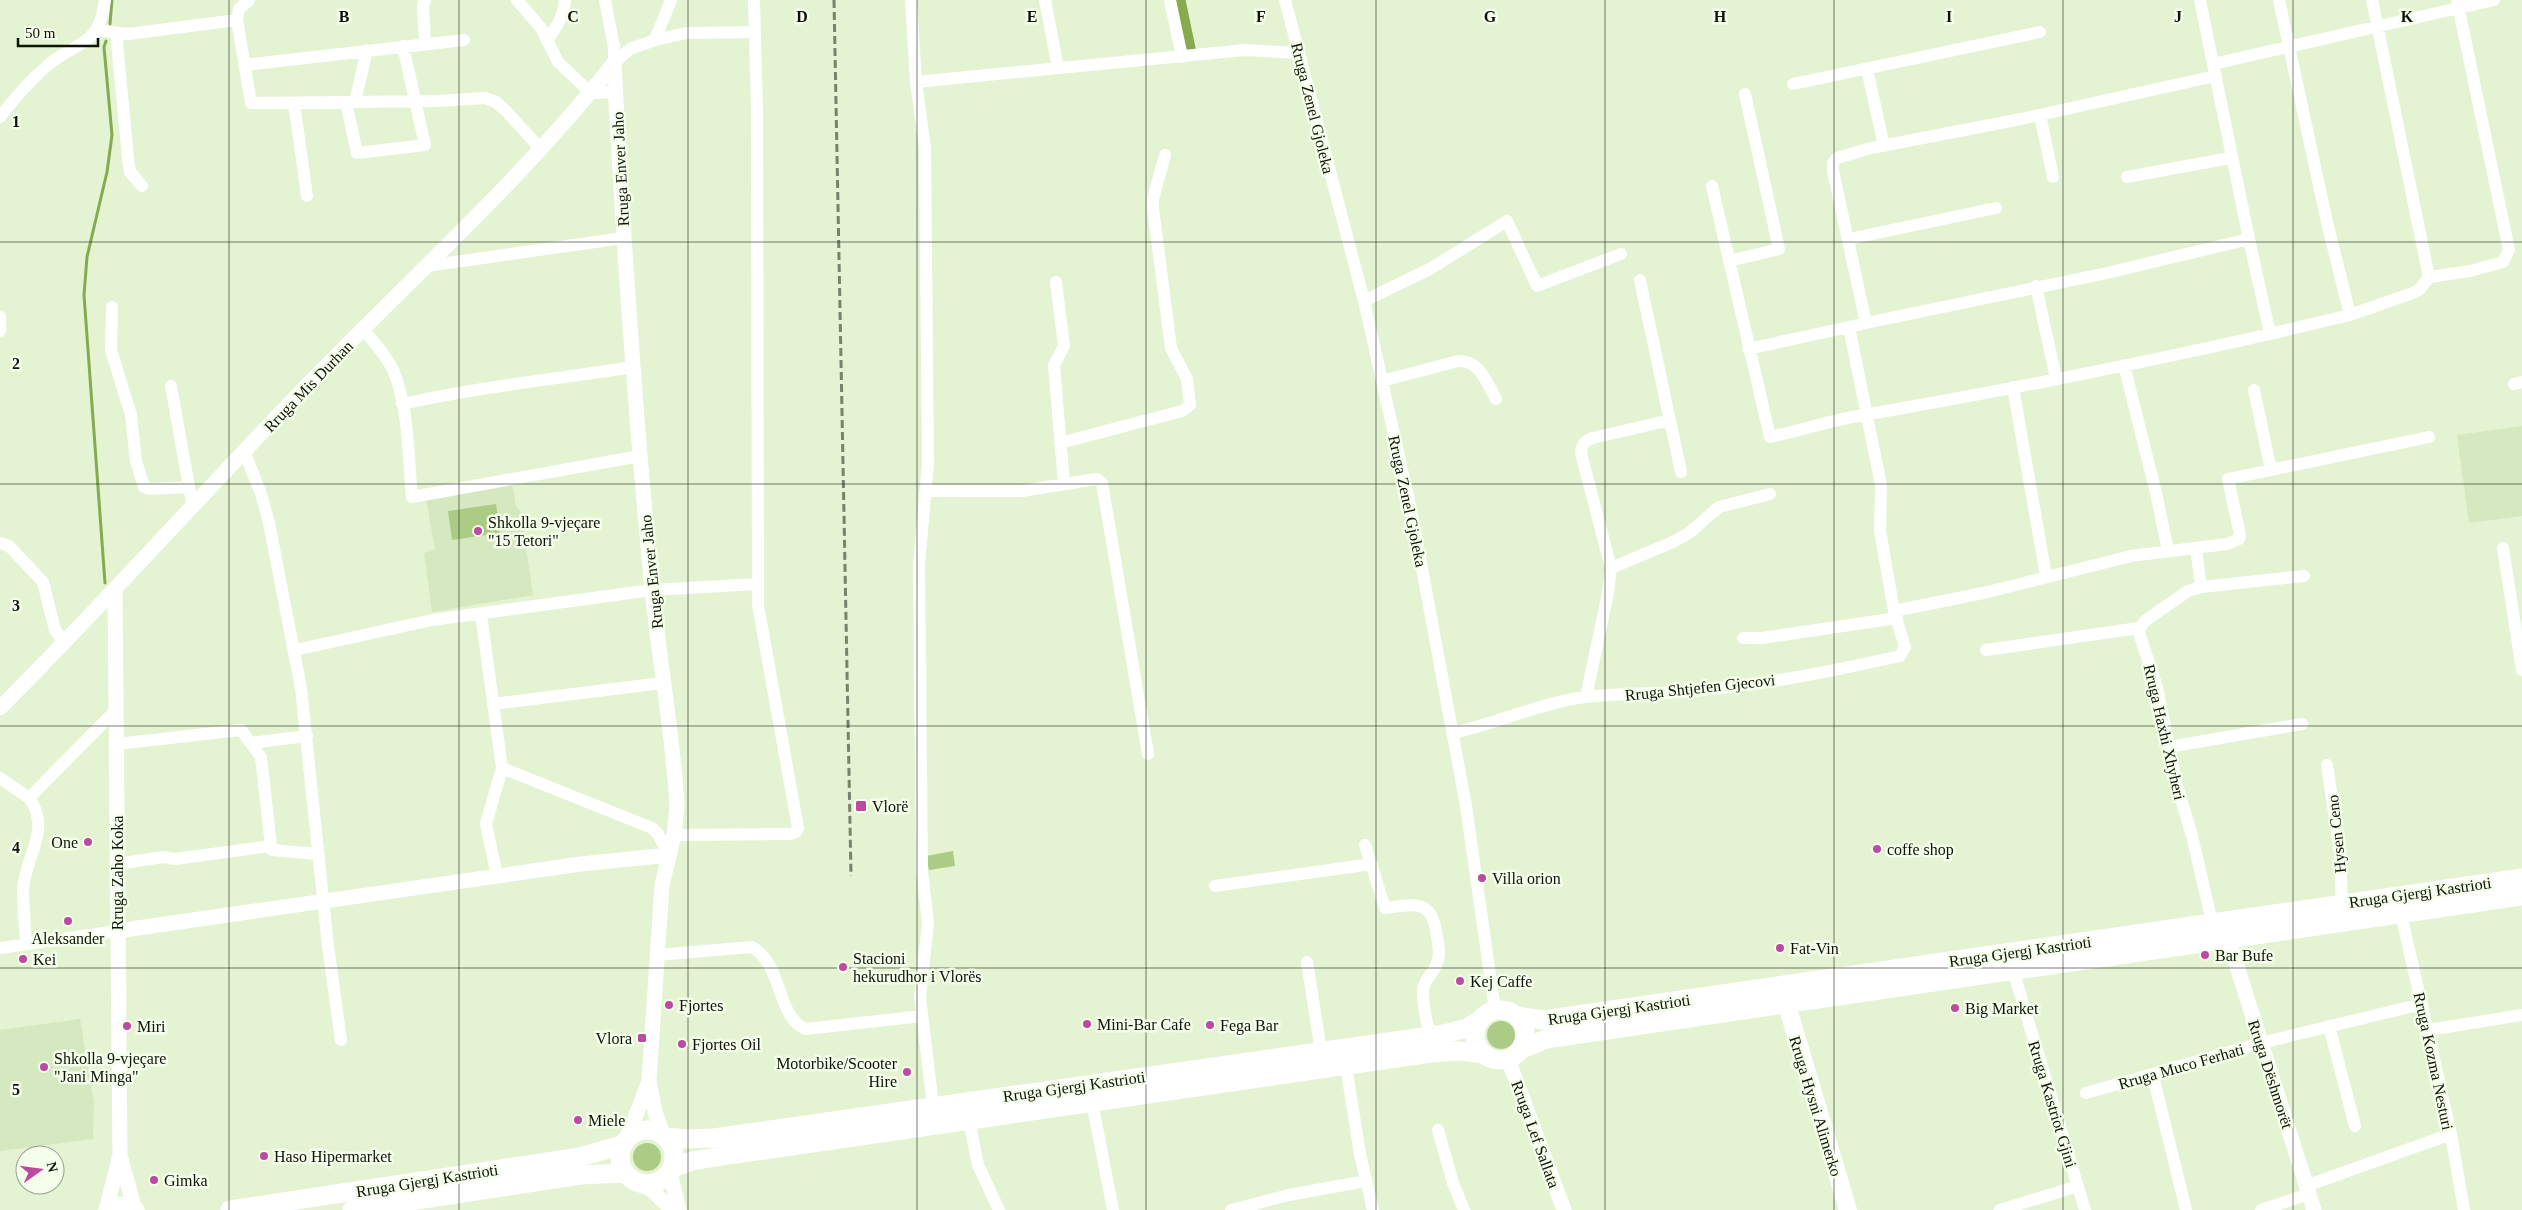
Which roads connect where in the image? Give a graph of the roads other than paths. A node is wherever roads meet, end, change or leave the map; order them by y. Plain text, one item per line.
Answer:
1 (105, 0) edge
2 (249, 0) edge
3 (425, 0) edge
4 (517, 0) edge
5 (565, 0) edge
6 (605, 0) edge
7 (671, 0) edge
8 (754, 0) edge
9 (912, 0) edge
10 (1045, 0) edge
11 (1170, 0) edge
12 (2200, 0) edge
13 (2280, 0) edge
14 (2372, 0) edge
15 (2494, 0) edge
16 (1286, 1) edge
17 (2458, 4) edge
18 (237, 20) junction
19 (2377, 26) junction
20 (97, 30) junction
21 (755, 32) junction
22 (2040, 32) dead end
23 (118, 34) junction
24 (464, 40) dead end
25 (655, 40) junction
26 (547, 41) junction
27 (425, 44) junction
28 (403, 46) junction
29 (2290, 46) junction
30 (367, 50) junction
31 (1299, 53) junction
32 (1182, 57) junction
33 (614, 63) junction
34 (244, 65) junction
35 (1058, 68) junction
36 (1867, 69) junction
37 (2214, 70) junction
38 (916, 82) junction
39 (1793, 84) dead end
40 (616, 92) junction
41 (591, 93) junction
42 (1745, 94) dead end
43 (351, 102) junction
44 (414, 102) junction
45 (294, 103) junction
46 (2040, 114) junction
47 (0, 117) edge
48 (1884, 146) junction
49 (540, 148) junction
50 (1165, 155) dead end
51 (2230, 158) junction
52 (2053, 177) dead end
53 (2127, 177) dead end
54 (142, 186) dead end
55 (1712, 186) dead end
56 (307, 196) dead end
57 (1996, 208) dead end
58 (623, 238) junction
59 (1849, 239) junction
60 (2249, 239) junction
61 (1621, 254) dead end
62 (1729, 261) junction
63 (427, 266) junction
64 (2429, 277) junction
65 (1640, 280) dead end
66 (1056, 282) dead end
67 (2036, 286) junction
68 (1364, 301) junction
69 (112, 306) dead end
70 (2350, 315) junction
71 (0, 317) edge
72 (1866, 323) junction
73 (1849, 327) junction
74 (363, 329) junction
75 (0, 331) edge
76 (2270, 334) junction
77 (1748, 349) junction
78 (2124, 364) junction
79 (633, 367) junction
80 (2056, 378) junction
81 (1382, 381) junction
82 (171, 386) dead end
83 (2013, 387) junction
84 (2254, 390) dead end
85 (1496, 399) dead end
86 (402, 404) junction
87 (1869, 415) junction
88 (1670, 420) junction
89 (2429, 436) dead end
90 (1060, 443) junction
91 (245, 453) junction
92 (640, 456) junction
93 (2271, 470) junction
94 (1681, 472) dead end
95 (1064, 484) junction
96 (189, 486) junction
97 (926, 491) junction
98 (1770, 494) dead end
99 (192, 508) junction
100 (0, 543) edge
101 (2196, 548) junction
102 (2502, 548) dead end
103 (2168, 550) junction
104 (1611, 568) junction
105 (2046, 576) junction
106 (2304, 576) dead end
107 (757, 584) junction
108 (2201, 587) junction
109 (652, 590) junction
110 (115, 592) junction
111 (480, 614) junction
112 (1896, 614) junction
113 (2139, 628) junction
114 (1743, 638) dead end
115 (65, 643) junction
116 (295, 650) junction
117 (1986, 650) dead end
118 (2522, 670) edge
119 (662, 683) junction
120 (1586, 697) junction
121 (493, 704) junction
122 (0, 708) edge
123 (117, 709) junction
124 (2302, 724) dead end
125 (1454, 733) junction
126 (307, 736) junction
127 (251, 743) junction
128 (117, 744) junction
129 (2169, 747) junction
130 (1148, 754) dead end
131 (2327, 765) dead end
132 (502, 768) junction
133 (0, 778) edge
134 (29, 798) junction
135 (674, 834) junction
136 (1365, 844) dead end
137 (271, 846) junction
138 (318, 854) junction
139 (669, 854) junction
140 (117, 864) junction
141 (1372, 864) junction
142 (497, 876) junction
143 (2522, 878) edge
144 (1215, 886) dead end
145 (2522, 896) edge
146 (323, 901) junction
147 (2342, 904) junction
148 (2401, 914) junction
149 (2212, 922) junction
150 (117, 931) junction
151 (2228, 938) junction
152 (26, 944) junction
153 (0, 948) edge
154 (657, 955) junction
155 (1307, 962) dead end
156 (2013, 970) junction
157 (1786, 1002) junction
158 (2422, 1004) junction
159 (1487, 1015) junction
160 (922, 1016) junction
161 (1518, 1016) junction
162 (2522, 1016) edge
163 (2329, 1026) junction
164 (2428, 1030) junction
165 (1430, 1036) junction
166 (341, 1040) dead end
167 (2261, 1043) junction
168 (1321, 1051) junction
169 (1484, 1054) junction
170 (1514, 1055) junction
171 (1346, 1066) junction
172 (2153, 1076) junction
173 (649, 1080) junction
174 (2086, 1093) dead end
175 (1092, 1102) junction
176 (933, 1106) junction
177 (969, 1120) junction
178 (2354, 1126) dead end
179 (1438, 1130) dead end
180 (2450, 1134) junction
181 (664, 1136) junction
182 (624, 1142) junction
183 (120, 1155) junction
184 (671, 1170) junction
185 (624, 1173) junction
186 (1366, 1181) junction
187 (642, 1184) junction
188 (2078, 1186) junction
189 (2307, 1190) junction
190 (107, 1210) edge
191 (135, 1210) edge
192 (230, 1210) edge
193 (352, 1210) edge
194 (672, 1210) edge
195 (679, 1210) edge
196 (999, 1210) edge
197 (1113, 1210) edge
198 (1231, 1210) edge
199 (1374, 1210) edge
200 (1464, 1210) edge
201 (1564, 1210) edge
202 (1848, 1210) edge
203 (2000, 1210) edge
204 (2085, 1210) edge
205 (2186, 1210) edge
206 (2261, 1210) edge
207 (2314, 1210) edge
208 (2464, 1210) edge

1 - 20 street
2 - 18 street
3 - 27 street
4 - 26 street
5 - 26 street
6 - 33 street
7 - 25 street
8 - 21 street
9 - 38 street
10 - 35 street
11 - 32 street
12 - 37 street
13 - 29 street
14 - 19 street
15 - 17 street
16 - 31 street, Rruga Zenel Gjoleka
17 - 19 street
17 - 64 street
18 - 23 street
18 - 34 street
19 - 29 street
19 - 64 street
20 - 23 street
20 - 47 street
21 - 25 street
21 - 107 street
22 - 36 street
23 - 54 street
24 - 27 street
25 - 33 street
26 - 41 street
27 - 28 street
28 - 30 street
28 - 44 street
29 - 37 street
29 - 70 street
30 - 34 street
30 - 43 street
31 - 32 street
31 - 68 street, Rruga Zenel Gjoleka
32 - 35 street
33 - 40 street, Rruga Enver Jaho
33 - 41 street, Rruga Mis Durhan
34 - 45 street
35 - 38 street
36 - 39 street
36 - 48 street
37 - 46 street
37 - 51 street
38 - 97 street
40 - 41 street
40 - 58 street, Rruga Enver Jaho
41 - 49 street, Rruga Mis Durhan
42 - 62 street
43 - 44 street
43 - 44 street
43 - 45 street
44 - 49 street
45 - 56 street
46 - 48 street
46 - 52 street
48 - 59 street
49 - 63 street, Rruga Mis Durhan
50 - 90 street
51 - 53 street
51 - 60 street
55 - 62 street
57 - 59 street
58 - 63 street
58 - 79 street, Rruga Enver Jaho
59 - 72 street
60 - 67 street
60 - 76 street
61 - 68 street
62 - 77 street
63 - 74 street, Rruga Mis Durhan
64 - 70 street
65 - 88 street
66 - 90 street
67 - 72 street
67 - 80 street
68 - 81 street, Rruga Zenel Gjoleka
69 - 96 street
70 - 76 street
71 - 75 street
72 - 73 street
73 - 77 street
73 - 87 street
74 - 86 street
74 - 91 street, Rruga Mis Durhan
76 - 78 street
77 - 87 street
78 - 80 street
78 - 103 street
79 - 86 street
79 - 92 street, Rruga Enver Jaho
80 - 83 street
81 - 85 street
81 - 125 street, Rruga Zenel Gjoleka
82 - 96 street
83 - 87 street
83 - 105 street
84 - 93 street
86 - 92 street
87 - 112 street
88 - 94 street
88 - 104 street
89 - 93 street
90 - 95 street
91 - 99 street, Rruga Mis Durhan
91 - 116 street
92 - 109 street, Rruga Enver Jaho
93 - 101 street
95 - 97 street
95 - 130 street
96 - 99 street
97 - 160 street
98 - 104 street
99 - 110 street, Rruga Mis Durhan
100 - 115 street
101 - 103 street
101 - 108 street
102 - 118 street
103 - 105 street
104 - 120 street
105 - 112 street
106 - 108 street
107 - 109 street
107 - 135 street
108 - 113 street
109 - 111 street
109 - 119 street, Rruga Enver Jaho
110 - 115 street, Rruga Mis Durhan
110 - 123 street, Rruga Zaho Koka
111 - 116 street
111 - 121 street
112 - 114 street
112 - 120 street, Rruga Shtjefen Gjecovi
113 - 117 street
113 - 129 street, Rruga Haxhi Xhyheri
115 - 122 street, Rruga Mis Durhan
116 - 126 street
119 - 121 street
119 - 135 street, Rruga Enver Jaho
120 - 125 street, Rruga Shtjefen Gjecovi
121 - 132 street
123 - 128 street, Rruga Zaho Koka
123 - 134 street
124 - 129 street
125 - 159 street, Rruga Zenel Gjoleka
126 - 127 street
126 - 138 street
127 - 128 street
127 - 137 street
128 - 140 street, Rruga Zaho Koka
129 - 149 street, Rruga Haxhi Xhyheri
131 - 147 street, Hysen Ceno
132 - 139 street
132 - 142 street
133 - 134 street
134 - 152 street
135 - 139 street, Rruga Enver Jaho
136 - 141 street
137 - 138 street
137 - 140 street
138 - 146 street
139 - 142 street
139 - 154 street, Rruga Enver Jaho
140 - 150 street, Rruga Zaho Koka
141 - 144 street
141 - 165 street
142 - 146 street
143 - 147 main road, Rruga Gjergj Kastrioti
145 - 148 main road, Rruga Gjergj Kastrioti
146 - 150 street
146 - 166 street
147 - 149 main road, Rruga Gjergj Kastrioti
148 - 151 main road, Rruga Gjergj Kastrioti
148 - 158 street, Rruga Kozma Nesturi
149 - 161 main road, Rruga Gjergj Kastrioti
150 - 152 street
150 - 183 street, Rruga Zaho Koka
151 - 156 main road, Rruga Gjergj Kastrioti
151 - 167 street, Rruga Dëshmorët
152 - 153 street
154 - 160 street
154 - 173 street, Rruga Enver Jaho
155 - 168 street
156 - 157 main road, Rruga Gjergj Kastrioti
156 - 188 street, Rruga Kastriot Gjini
157 - 170 main road, Rruga Gjergj Kastrioti
157 - 202 main road, Rruga Hysni Alimerko
158 - 163 street, Rruga Muco Ferhati
158 - 164 street, Rruga Kozma Nesturi
159 - 161 main road
159 - 165 main road, Rruga Gjergj Kastrioti
159 - 169 main road
160 - 176 street
161 - 170 main road
162 - 164 street
163 - 167 street, Rruga Muco Ferhati
163 - 178 street
164 - 180 street, Rruga Kozma Nesturi
165 - 168 main road, Rruga Gjergj Kastrioti
167 - 172 street, Rruga Muco Ferhati
167 - 189 street, Rruga Dëshmorët
168 - 176 main road, Rruga Gjergj Kastrioti
169 - 170 main road
169 - 171 main road, Rruga Gjergj Kastrioti
170 - 201 street, Rruga Lef Sallata
171 - 175 main road, Rruga Gjergj Kastrioti
171 - 186 street
172 - 174 street, Rruga Muco Ferhati
172 - 205 street
173 - 181 street
173 - 182 street
175 - 177 main road, Rruga Gjergj Kastrioti
175 - 197 street
176 - 181 main road, Rruga Gjergj Kastrioti
177 - 184 main road, Rruga Gjergj Kastrioti
177 - 196 street
179 - 200 street
180 - 189 street
180 - 208 street, Rruga Kozma Nesturi
181 - 182 main road
181 - 184 main road
182 - 185 main road
182 - 192 main road, Rruga Gjergj Kastrioti
183 - 190 street
183 - 191 street
184 - 187 main road
184 - 195 street
185 - 187 main road
185 - 193 main road, Rruga Gjergj Kastrioti
186 - 198 street
186 - 199 street
187 - 194 street
188 - 203 street
188 - 204 street, Rruga Kastriot Gjini
189 - 206 street
189 - 207 street, Rruga Dëshmorët
190 - 191 main road

